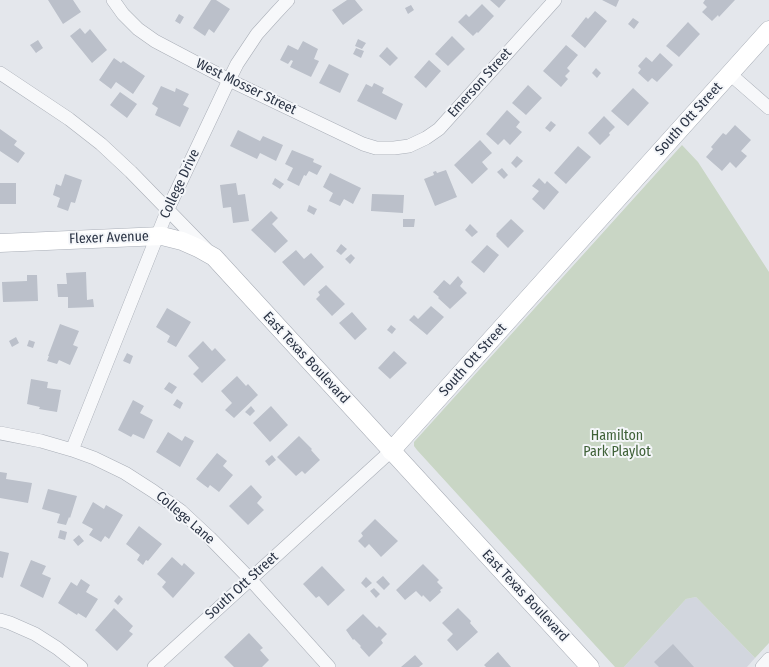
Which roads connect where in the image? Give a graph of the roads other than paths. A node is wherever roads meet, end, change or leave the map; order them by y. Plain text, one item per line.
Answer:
1 (113, 0) edge
2 (288, 0) edge
3 (555, 0) edge
4 (769, 30) edge
5 (0, 73) edge
6 (730, 74) junction
7 (229, 80) junction
8 (769, 108) edge
9 (394, 148) joint
10 (168, 209) junction
11 (157, 236) junction
12 (0, 243) edge
13 (214, 257) junction
14 (0, 433) edge
15 (72, 450) junction
16 (392, 451) junction
17 (250, 579) junction
18 (0, 620) edge
19 (769, 659) edge
20 (81, 667) edge
21 (154, 667) edge
22 (329, 667) edge
23 (590, 667) edge
24 (762, 667) edge

1 - 7 street, West Mosser Street
2 - 7 street, College Drive
3 - 9 street, Emerson Street
4 - 6 street, South Ott Street
5 - 10 street, East Texas Boulevard
6 - 8 street
6 - 16 street, South Ott Street
7 - 9 street, West Mosser Street
7 - 10 street, College Drive
10 - 11 street, College Drive
10 - 13 street, East Texas Boulevard
11 - 12 street, Flexer Avenue
11 - 13 street, Flexer Avenue
11 - 15 street, College Drive
13 - 16 street, East Texas Boulevard
14 - 15 street, College Lane
15 - 17 street, College Lane
16 - 17 street, South Ott Street
16 - 23 street, East Texas Boulevard
17 - 21 street, South Ott Street
17 - 22 street, College Lane
18 - 20 street
19 - 24 street

